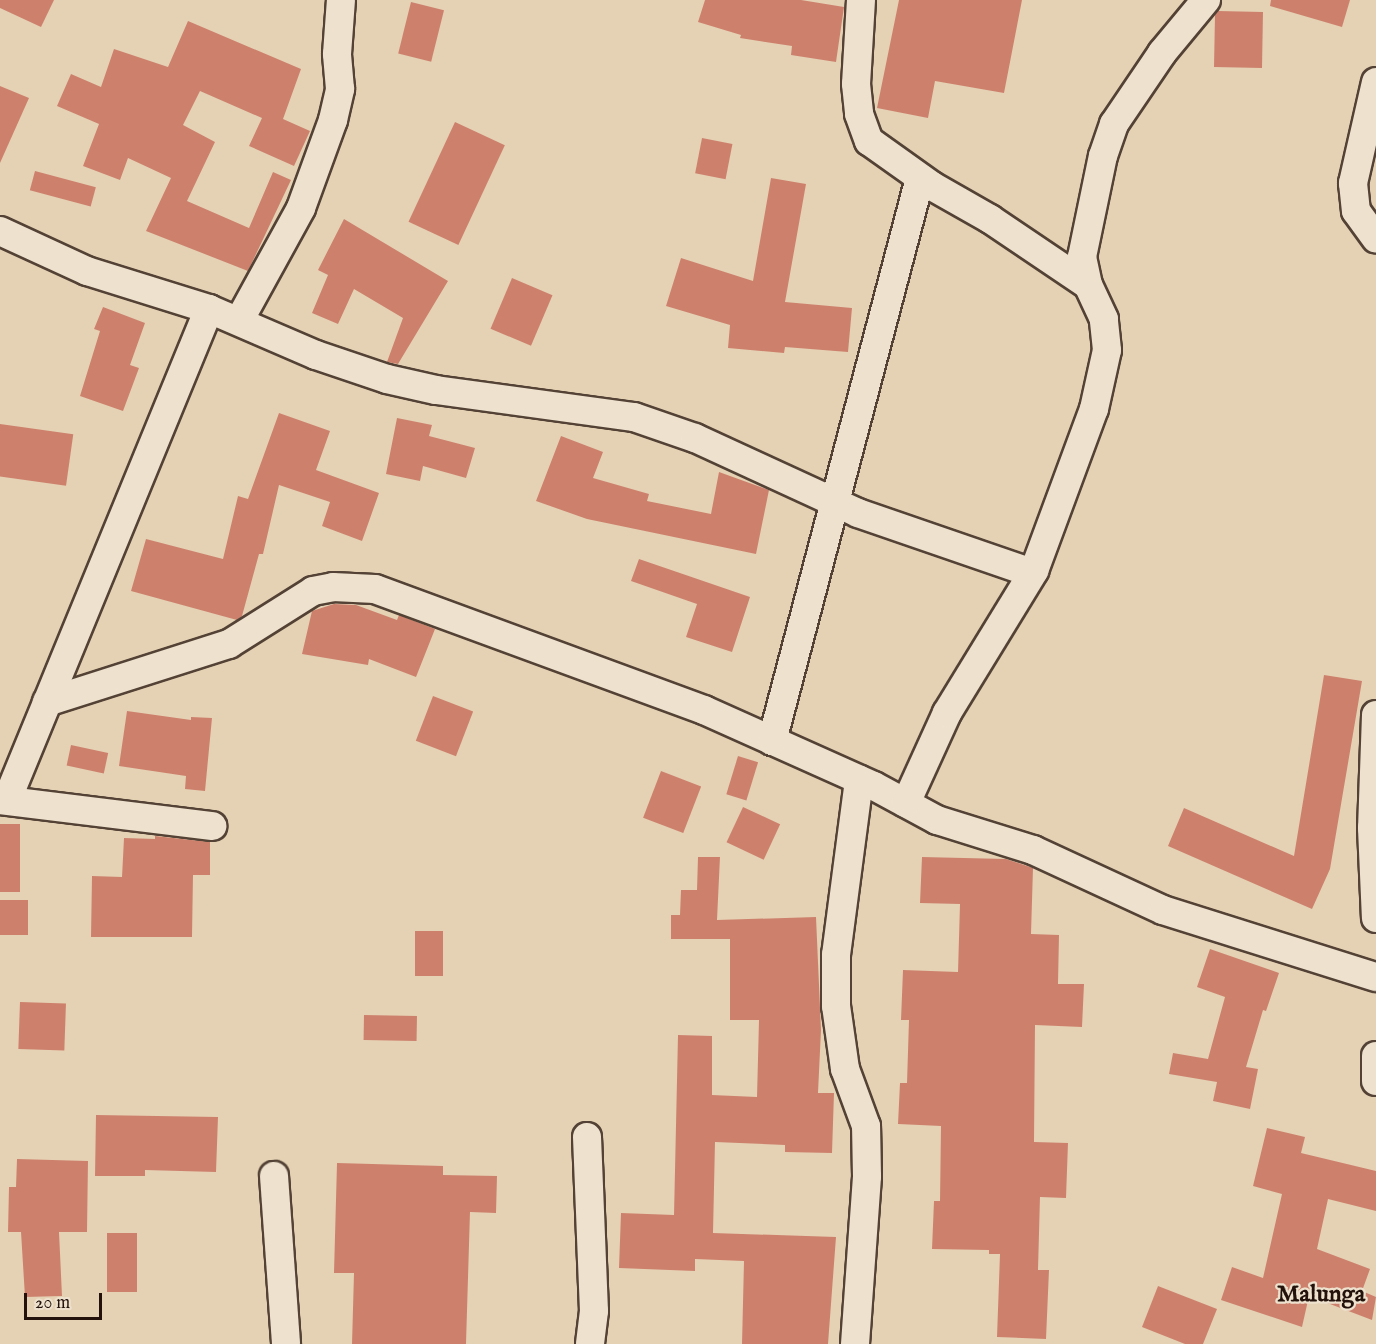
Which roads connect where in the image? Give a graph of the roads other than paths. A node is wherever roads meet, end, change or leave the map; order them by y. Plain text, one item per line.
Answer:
1 (342, 0) edge
2 (861, 0) edge
3 (1206, 0) edge
4 (1376, 82) edge
5 (920, 178) junction
6 (0, 231) edge
7 (1376, 239) edge
8 (1088, 285) junction
9 (209, 309) junction
10 (239, 321) junction
11 (836, 503) junction
12 (1032, 573) junction
13 (47, 702) junction
14 (1376, 715) edge
15 (772, 741) junction
16 (859, 780) junction
17 (4, 800) edge
18 (906, 803) junction
19 (212, 826) dead end
20 (1376, 918) edge
21 (1376, 977) edge
22 (1376, 1056) edge
23 (1376, 1081) edge
24 (587, 1137) dead end
25 (274, 1176) dead end
26 (286, 1344) edge
27 (590, 1344) edge
28 (855, 1344) edge

1 - 10 street
2 - 5 street
3 - 8 street
4 - 7 street
5 - 8 street
5 - 11 street
6 - 9 street
8 - 12 street
9 - 10 street
9 - 13 street
10 - 11 street
11 - 12 street
11 - 15 street
12 - 18 street
13 - 15 street
13 - 17 street
14 - 20 street
15 - 16 street
16 - 18 street
16 - 28 street
17 - 19 street
18 - 21 street
22 - 23 street
24 - 27 street
25 - 26 street

